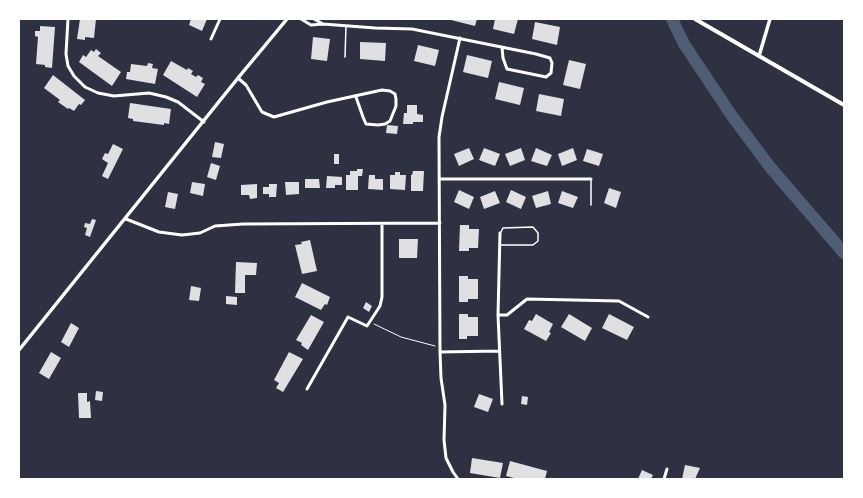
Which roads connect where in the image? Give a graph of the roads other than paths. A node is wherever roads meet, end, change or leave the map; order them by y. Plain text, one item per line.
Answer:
1 (68, 19) edge
2 (220, 19) edge
3 (287, 19) edge
4 (300, 19) edge
5 (314, 19) edge
6 (695, 19) edge
7 (770, 19) edge
8 (323, 24) junction
9 (346, 26) junction
10 (460, 38) junction
11 (211, 39) dead end
12 (502, 47) junction
13 (759, 56) junction
14 (345, 57) dead end
15 (238, 78) junction
16 (356, 96) junction
17 (844, 105) edge
18 (204, 122) junction
19 (440, 179) junction
20 (591, 179) joint
21 (591, 205) dead end
22 (126, 218) junction
23 (440, 223) junction
24 (382, 224) junction
25 (500, 233) joint
26 (499, 245) junction
27 (498, 315) junction
28 (648, 317) dead end
29 (19, 350) edge
30 (498, 351) junction
31 (440, 352) junction
32 (307, 389) dead end
33 (502, 404) dead end
34 (667, 469) dead end
35 (458, 479) edge
36 (664, 479) edge

1 - 18 street
2 - 11 street
3 - 15 street
4 - 8 street
5 - 8 street
6 - 13 main road
7 - 13 street
8 - 9 street
9 - 10 street
9 - 14 lane
10 - 12 street
10 - 19 street
12 - 12 street
13 - 17 main road
15 - 16 street
15 - 18 street
16 - 16 street
18 - 22 street
19 - 20 street
19 - 23 street
20 - 21 lane
22 - 24 street
22 - 29 street
23 - 24 street
23 - 31 street
24 - 32 street
25 - 26 street
25 - 26 lane
26 - 27 street
27 - 28 street
27 - 30 street
30 - 31 street
30 - 33 street
31 - 35 street
34 - 36 street

